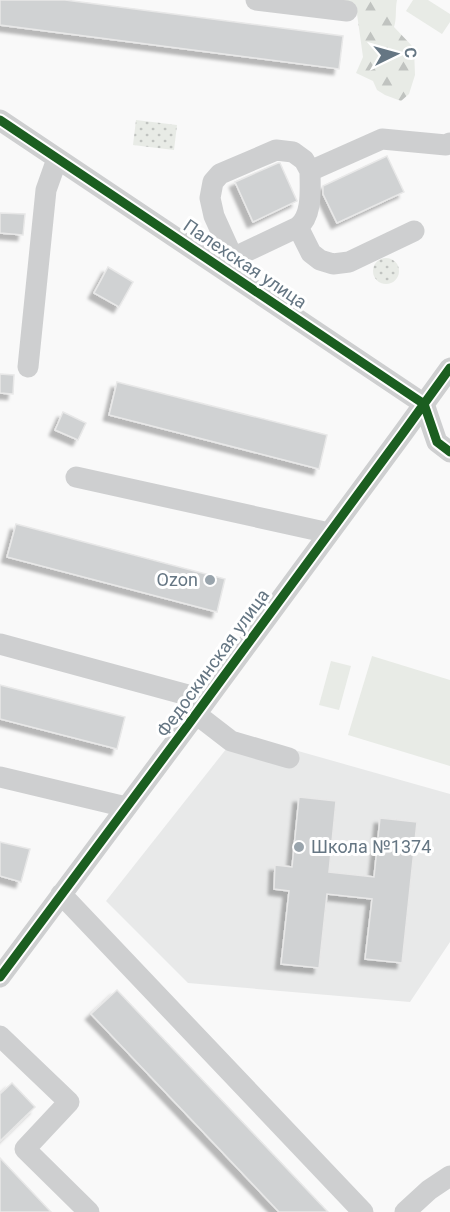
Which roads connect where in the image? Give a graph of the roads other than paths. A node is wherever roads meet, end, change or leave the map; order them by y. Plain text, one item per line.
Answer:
1 (256, 0) edge
2 (347, 10) dead end
3 (0, 120) edge
4 (450, 143) edge
5 (57, 159) junction
6 (310, 171) junction
7 (298, 227) junction
8 (414, 231) dead end
9 (225, 262) junction
10 (28, 367) dead end
11 (450, 368) edge
12 (424, 404) junction
13 (450, 452) edge
14 (76, 477) dead end
15 (329, 533) junction
16 (0, 644) edge
17 (201, 707) junction
18 (289, 758) dead end
19 (0, 777) edge
20 (126, 807) junction
21 (61, 894) junction
22 (0, 976) edge
23 (0, 1036) edge
24 (450, 1176) edge
25 (89, 1212) edge
26 (363, 1212) edge
27 (405, 1212) edge

1 - 2 street
3 - 5 street, Палехская улица
4 - 6 street
5 - 9 street, Палехская улица
5 - 10 street
6 - 7 street
6 - 9 street
7 - 8 street
7 - 9 street
9 - 12 street, Палехская улица
11 - 12 street, Федоскинская улица
12 - 13 street
12 - 15 street, Федоскинская улица
14 - 15 street
15 - 17 street, Федоскинская улица
16 - 17 street
17 - 18 street
17 - 20 street, Федоскинская улица
19 - 20 street
20 - 21 street, Федоскинская улица
21 - 22 street, Федоскинская улица
21 - 26 street
23 - 25 street
24 - 27 street

